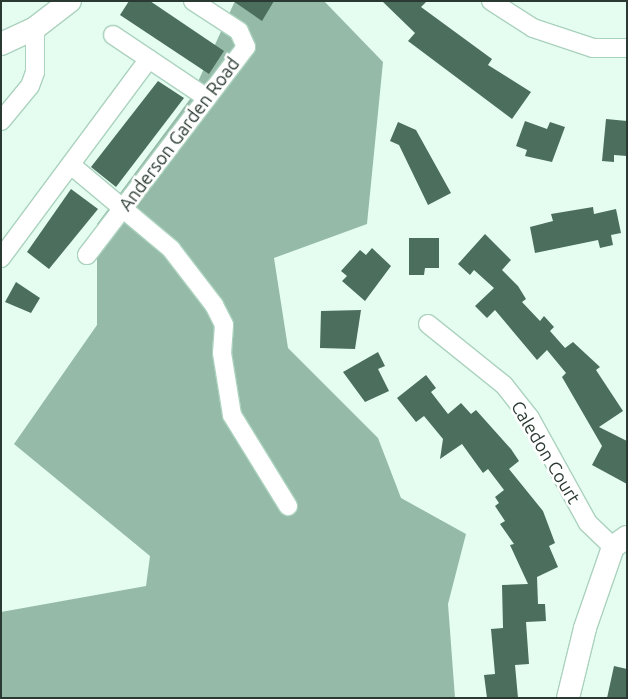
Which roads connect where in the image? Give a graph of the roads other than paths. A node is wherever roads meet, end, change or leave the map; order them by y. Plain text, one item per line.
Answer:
1 (70, 1) edge
2 (193, 1) edge
3 (491, 1) edge
4 (35, 28) junction
5 (113, 35) dead end
6 (1, 44) edge
7 (627, 48) edge
8 (149, 59) junction
9 (207, 98) junction
10 (1, 121) edge
11 (71, 165) junction
12 (123, 208) junction
13 (87, 255) dead end
14 (1, 258) edge
15 (428, 324) dead end
16 (288, 506) dead end
17 (620, 542) edge
18 (568, 698) edge

1 - 4 street
2 - 9 street, Anderson Garden Road
3 - 7 street
4 - 6 street
4 - 10 street
5 - 8 street
8 - 9 street
8 - 11 street
9 - 12 street, Anderson Garden Road
11 - 12 street
11 - 14 street
12 - 13 street, Anderson Garden Road
12 - 16 street
15 - 17 street, Caledon Court
17 - 18 street

